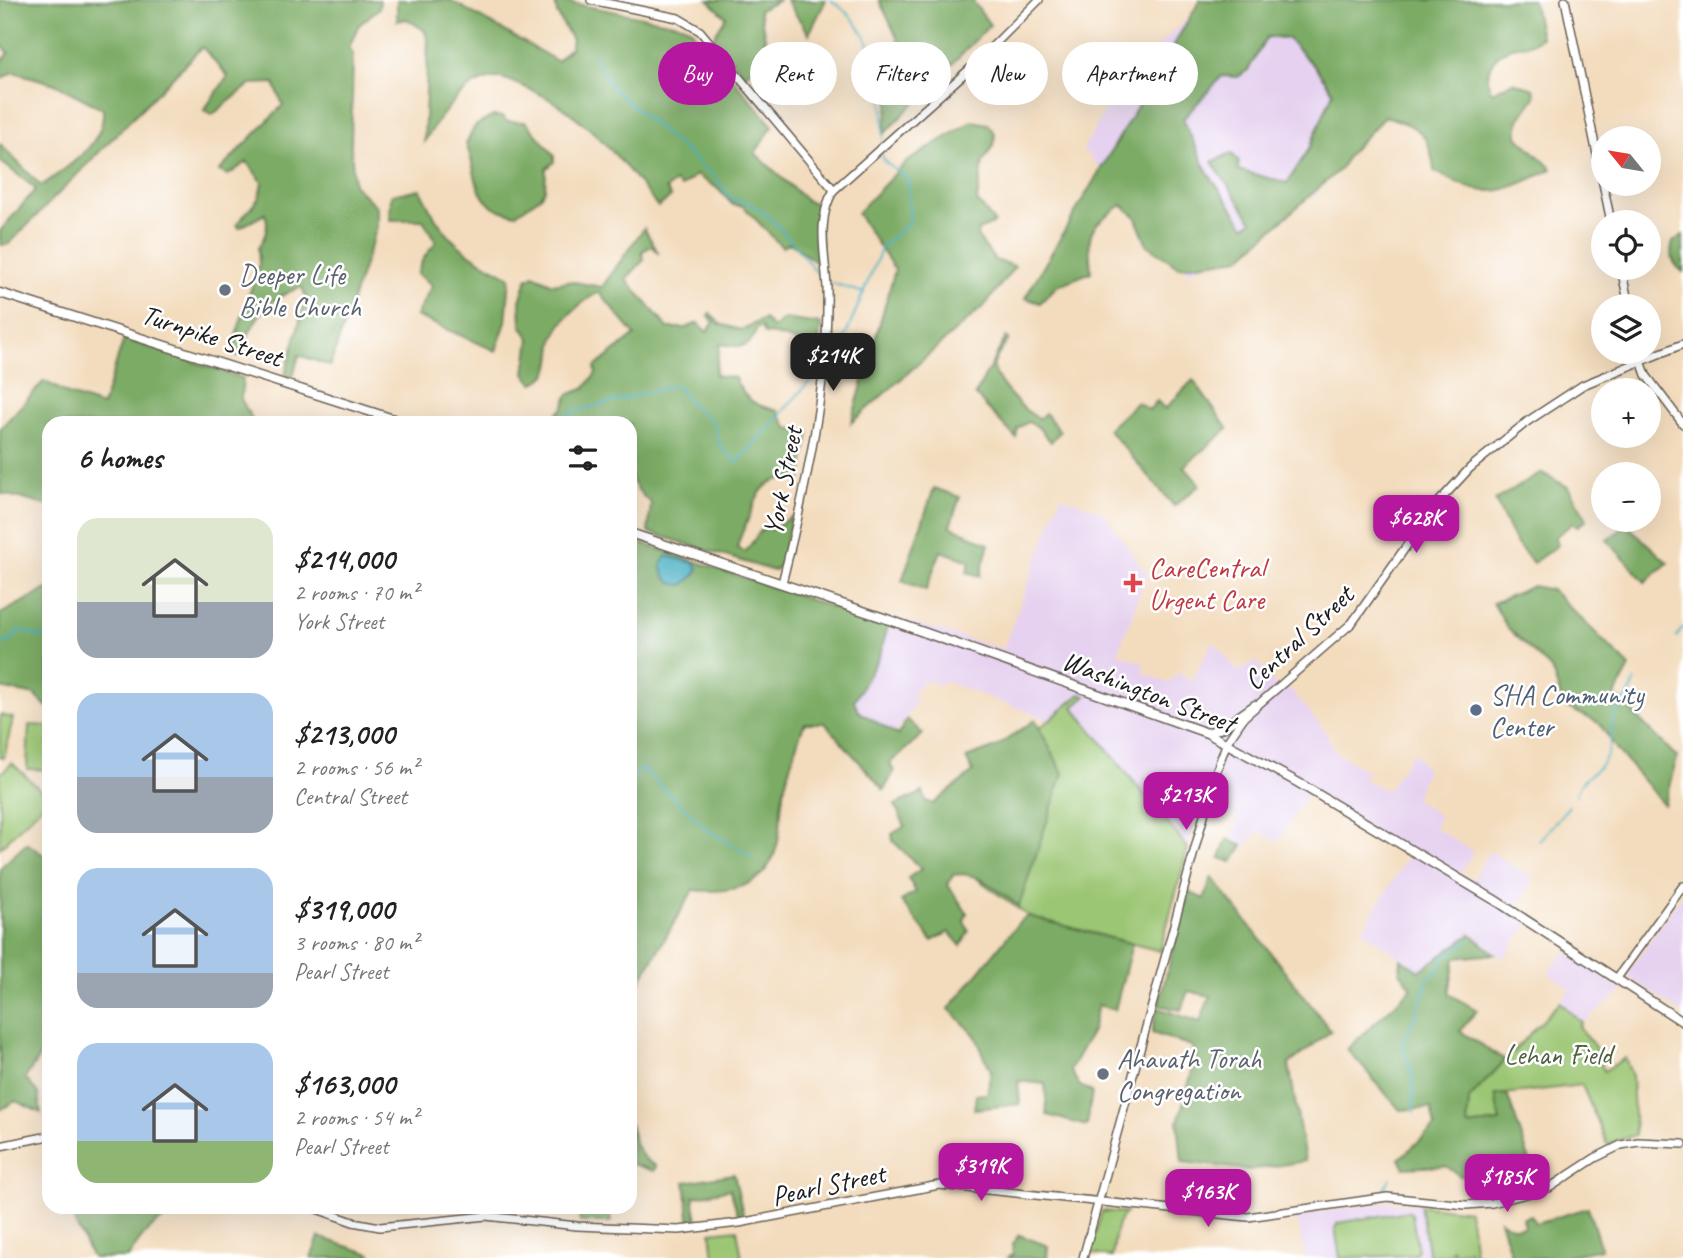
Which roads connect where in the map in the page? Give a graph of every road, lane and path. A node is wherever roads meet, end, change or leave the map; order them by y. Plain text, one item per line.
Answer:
1 (591, 0) edge
2 (1039, 0) edge
3 (1566, 0) edge
4 (834, 190) junction
5 (1609, 210) edge
6 (0, 293) edge
7 (1683, 344) edge
8 (1661, 350) edge
9 (1623, 364) edge
10 (1642, 364) edge
11 (384, 416) edge
12 (1683, 424) edge
13 (637, 535) edge
14 (782, 583) junction
15 (1255, 705) junction
16 (1207, 733) junction
17 (1227, 742) junction
18 (1683, 886) edge
19 (1617, 978) junction
20 (1683, 1022) edge
21 (42, 1137) edge
22 (1683, 1144) edge
23 (0, 1146) edge
24 (1097, 1203) junction
25 (330, 1214) edge
26 (1083, 1258) edge

1 - 4 main road
2 - 4 main road
3 - 5 main road
4 - 14 main road, York Street
6 - 11 main road, Turnpike Street
7 - 8 main road, Central Street
9 - 15 main road, Central Street
10 - 12 main road
13 - 14 main road, Washington Street
14 - 16 main road, Washington Street
15 - 16 main road
15 - 17 main road, Central Street
16 - 17 main road, Washington Street
17 - 19 main road, Washington Street
17 - 24 main road, Central Street
18 - 19 main road
19 - 20 main road, Washington Street
21 - 23 main road
22 - 24 main road, Pearl Street
24 - 25 main road, Pearl Street
24 - 26 main road, Central Street

